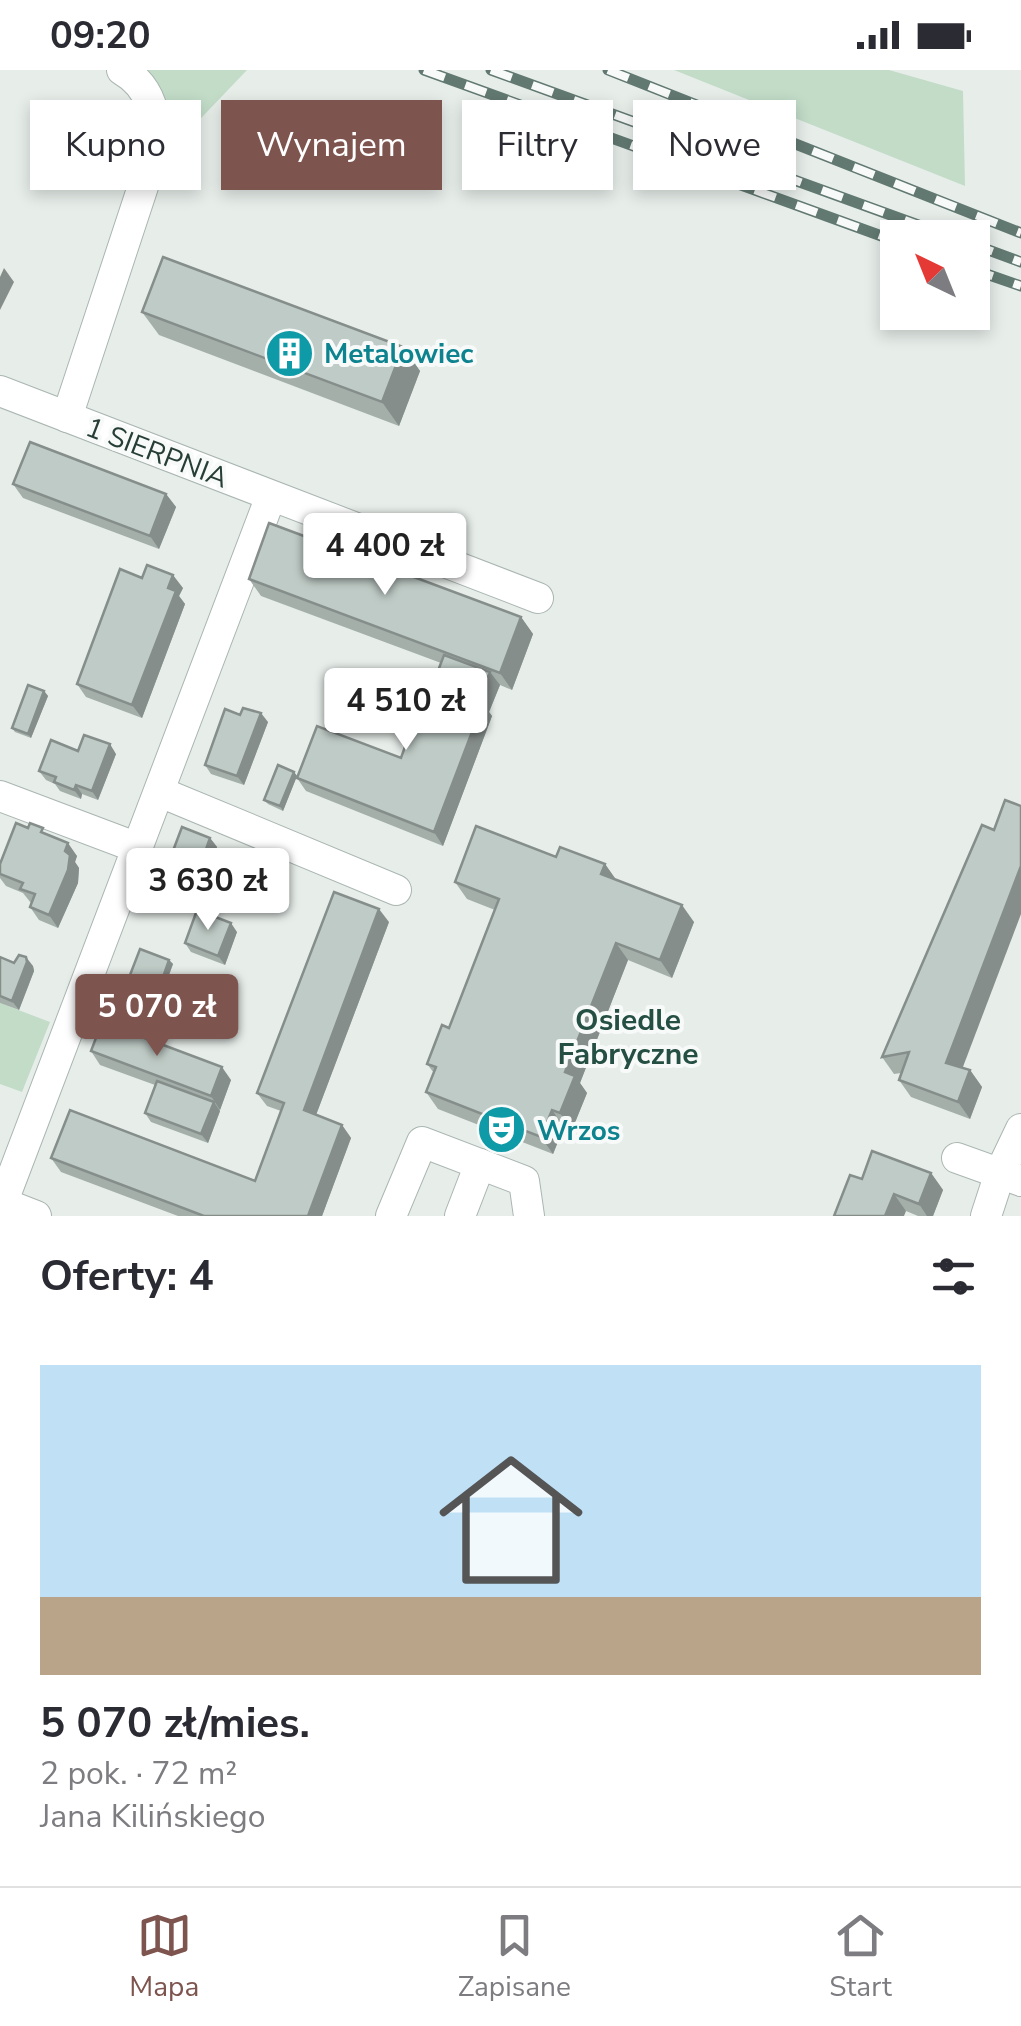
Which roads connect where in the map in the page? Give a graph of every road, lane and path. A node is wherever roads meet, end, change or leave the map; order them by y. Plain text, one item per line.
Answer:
1 (122, 70) edge
2 (0, 391) edge
3 (68, 417) junction
4 (272, 496) junction
5 (538, 598) dead end
6 (160, 792) junction
7 (0, 796) edge
8 (138, 848) junction
9 (396, 890) dead end
10 (1021, 1129) edge
11 (957, 1158) dead end
12 (480, 1164) junction
13 (1010, 1177) edge
14 (1, 1205) edge
15 (36, 1216) edge
16 (391, 1216) edge
17 (460, 1216) edge
18 (529, 1216) edge
19 (986, 1216) edge

1 - 3 street
2 - 3 street, 1 SIERPNIA
3 - 4 street, 1 SIERPNIA
4 - 5 street, 1 SIERPNIA
4 - 6 street
6 - 8 street
6 - 9 street
7 - 8 street
8 - 14 street
10 - 13 street
11 - 13 street
12 - 16 street
12 - 17 street
12 - 18 street
13 - 19 street
14 - 15 street

